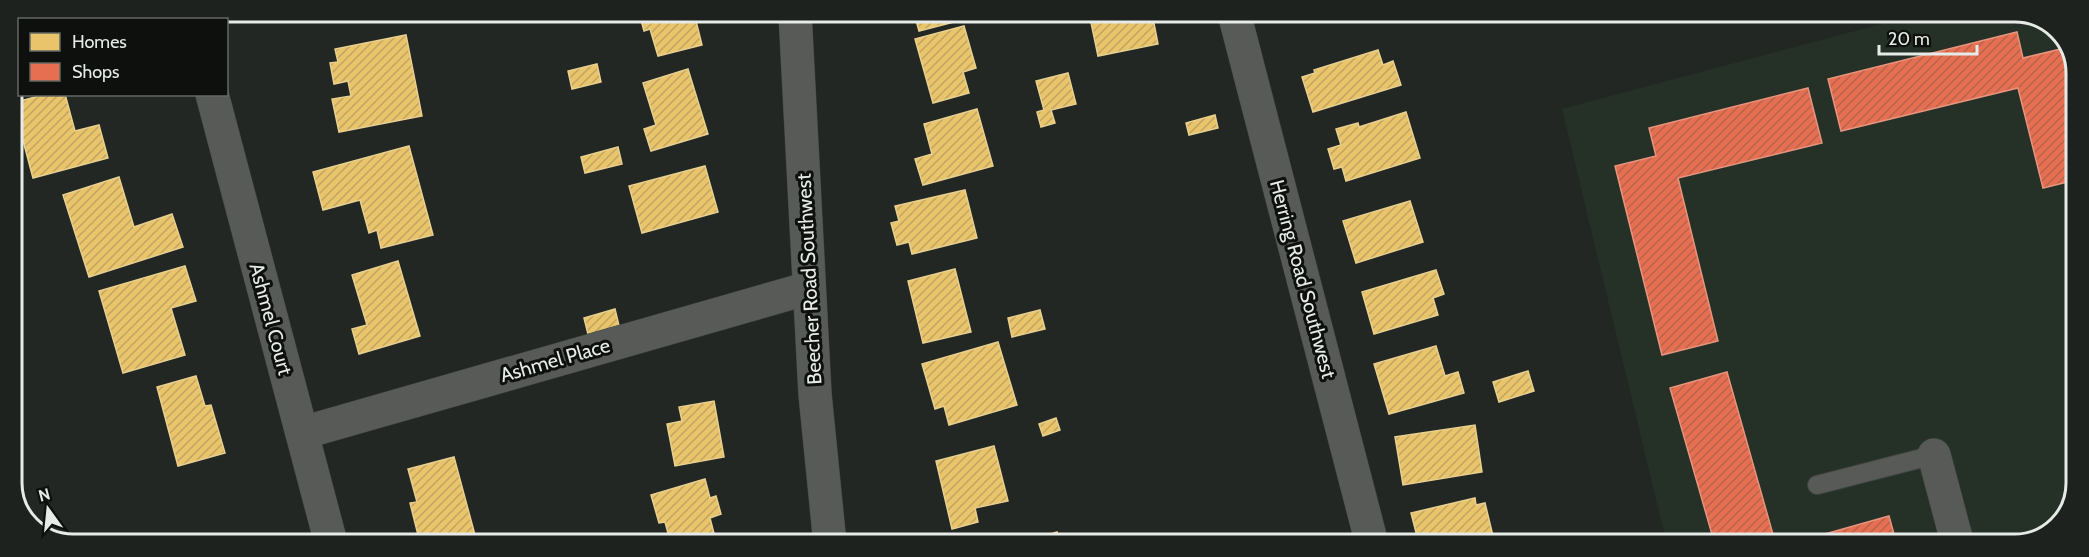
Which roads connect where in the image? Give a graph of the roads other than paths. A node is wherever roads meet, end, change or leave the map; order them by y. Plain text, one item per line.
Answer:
1 (795, 22) edge
2 (1236, 22) edge
3 (213, 96) edge
4 (809, 288) junction
5 (302, 433) junction
6 (1934, 455) joint
7 (1816, 485) dead end
8 (329, 534) edge
9 (829, 534) edge
10 (1369, 534) edge
11 (1955, 534) edge

1 - 4 street, Beecher Road Southwest
2 - 10 street, Herring Road Southwest
3 - 5 street, Ashmel Court
4 - 5 street, Ashmel Place
4 - 9 street, Beecher Road Southwest
5 - 8 street, Ashmel Court
6 - 7 lane
6 - 11 street

